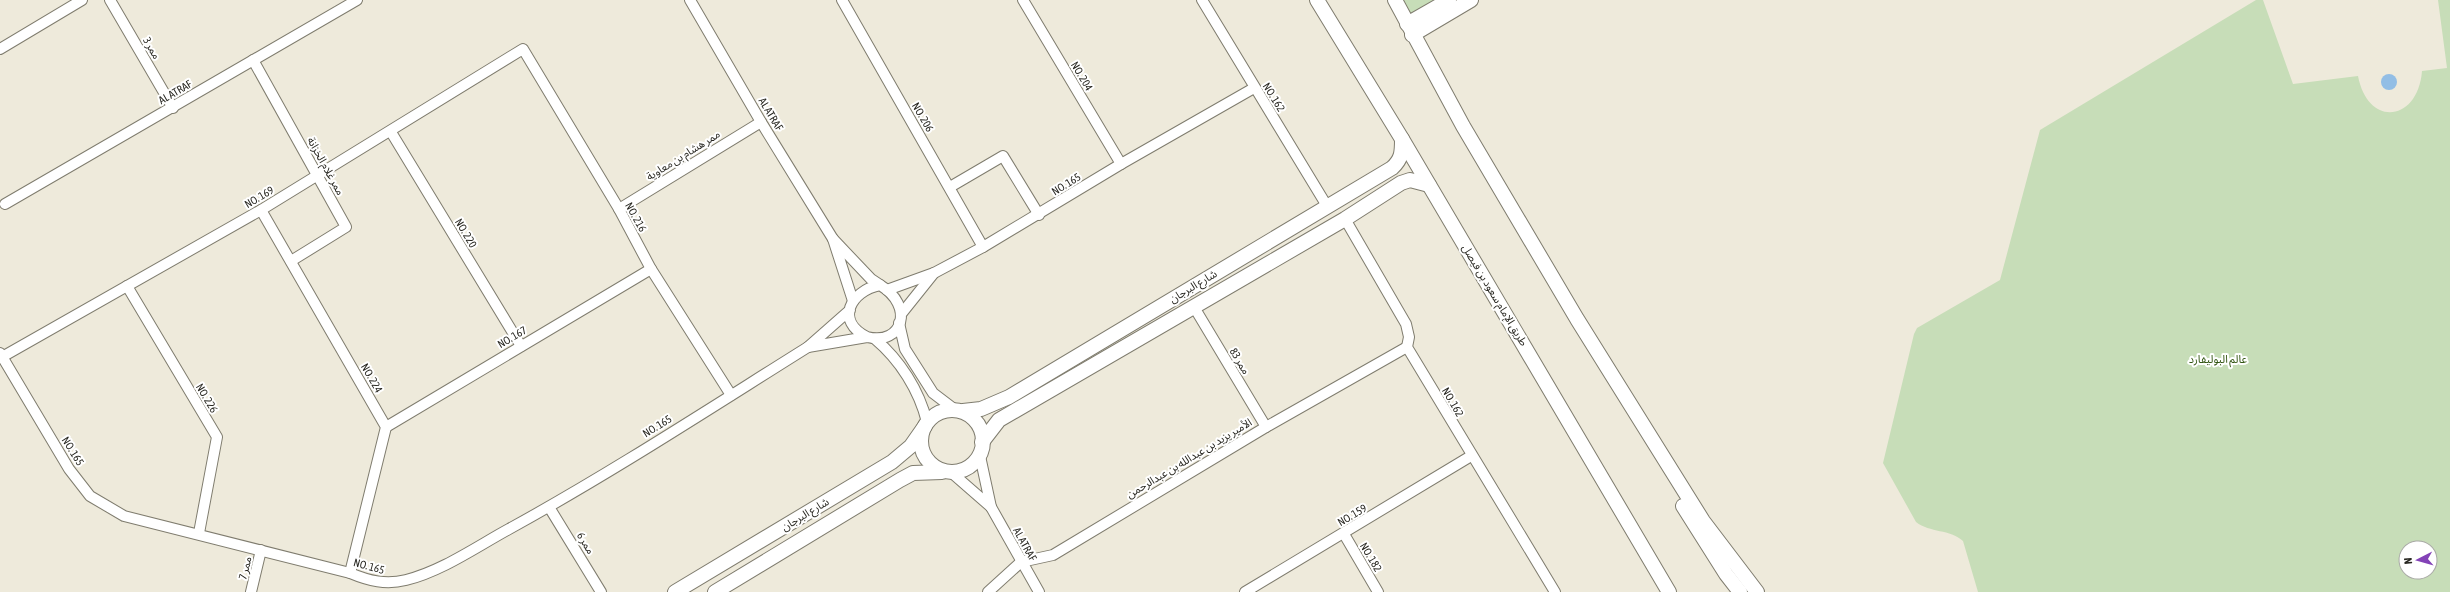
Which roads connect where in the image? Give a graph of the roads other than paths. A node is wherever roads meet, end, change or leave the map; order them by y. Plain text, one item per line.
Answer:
1 (82, 0) edge
2 (110, 0) edge
3 (357, 0) edge
4 (690, 0) edge
5 (842, 0) edge
6 (1023, 0) edge
7 (1202, 0) edge
8 (1395, 0) edge
9 (1449, 0) edge
10 (1471, 0) edge
11 (1320, 2) edge
12 (1410, 29) junction
13 (0, 49) edge
14 (523, 49) joint
15 (253, 60) junction
16 (1254, 88) junction
17 (172, 108) junction
18 (761, 122) junction
19 (391, 132) junction
20 (1402, 139) junction
21 (1121, 164) junction
22 (316, 175) junction
23 (1429, 185) junction
24 (950, 186) junction
25 (1327, 206) junction
26 (2, 207) edge
27 (261, 210) junction
28 (619, 210) junction
29 (1039, 215) junction
30 (1346, 219) junction
31 (833, 239) junction
32 (983, 247) junction
33 (291, 261) junction
34 (651, 269) junction
35 (934, 273) junction
36 (127, 286) junction
37 (884, 288) junction
38 (851, 305) junction
39 (1194, 307) junction
40 (900, 318) junction
41 (871, 338) junction
42 (521, 346) junction
43 (808, 347) junction
44 (1407, 347) junction
45 (1, 355) edge
46 (731, 395) junction
47 (959, 410) junction
48 (926, 424) junction
49 (386, 427) junction
50 (1266, 427) junction
51 (982, 442) junction
52 (980, 456) junction
53 (1471, 456) junction
54 (947, 472) junction
55 (549, 507) junction
56 (991, 507) junction
57 (199, 533) junction
58 (1344, 534) junction
59 (261, 550) junction
60 (1021, 562) junction
61 (350, 573) junction
62 (1750, 590) edge
63 (251, 592) edge
64 (601, 592) edge
65 (675, 592) edge
66 (715, 592) edge
67 (988, 592) edge
68 (1039, 592) edge
69 (1245, 592) edge
70 (1378, 592) edge
71 (1555, 592) edge
72 (1669, 592) edge

1 - 13 street
2 - 17 street, ممر 3
3 - 15 street, AL ATRAF
4 - 18 street, AL ATRAF
5 - 24 street, NO. 206
6 - 21 street, NO. 204
7 - 16 street, NO. 162
8 - 12 street
9 - 12 street
10 - 12 street
11 - 20 street, طريق الإمام سعود بن فيصل
12 - 62 street
14 - 19 street, NO. 169
14 - 28 street, NO. 216
15 - 17 street, AL ATRAF
15 - 22 street, ممر غلام الخزانة
16 - 21 street, NO. 165
16 - 25 street, NO. 162
17 - 26 street, AL ATRAF
18 - 28 street, ممر هشام بن معاوية
18 - 31 street, AL ATRAF
19 - 22 street, NO. 169
19 - 42 street, NO. 220
20 - 23 street, طريق الإمام سعود بن فيصل
20 - 25 street, شارع البرجان
21 - 29 street, NO. 165
22 - 27 street, NO. 169
22 - 33 street, ممر غلام الخزانة
23 - 30 street, شارع البرجان
23 - 72 street, طريق الإمام سعود بن فيصل
24 - 29 street
24 - 32 street, NO. 206
25 - 47 street, شارع البرجان
27 - 33 street, NO. 224
27 - 36 street, NO. 169
28 - 34 street, NO. 216
29 - 32 street, NO. 165
30 - 39 street, شارع البرجان
30 - 44 street, NO. 162
31 - 37 street, AL ATRAF
31 - 38 street, AL ATRAF
32 - 35 street, NO. 165
33 - 49 street, NO. 224
34 - 42 street, NO. 167
34 - 46 street, NO. 216
35 - 37 street
35 - 40 street, NO. 165
36 - 45 street, NO. 169
36 - 57 street, NO. 226
37 - 38 street
37 - 40 street
38 - 41 street
38 - 43 street
39 - 50 street, ممر 83
39 - 51 street, شارع البرجان
40 - 41 street
40 - 47 street
41 - 43 street
41 - 48 street
42 - 49 street, NO. 167
43 - 46 street, NO. 165
44 - 50 street, الأمير يزيد بن عبدالله بن عبدالرحمن
44 - 53 street, NO. 162
45 - 57 street, NO. 165
46 - 55 street, NO. 165
47 - 48 street, شارع البرجان
47 - 51 street, شارع البرجان
48 - 54 street
48 - 65 street, شارع البرجان
49 - 61 street
50 - 60 street, الأمير يزيد بن عبدالله بن عبدالرحمن
51 - 52 street, شارع البرجان
52 - 54 street, شارع البرجان
52 - 56 street
53 - 58 street, NO. 159
53 - 71 street, NO. 162
54 - 56 street
54 - 66 street, شارع البرجان
55 - 61 street, NO. 165
55 - 64 street, ممر 6
56 - 60 street, AL ATRAF
57 - 59 street, NO. 165
58 - 69 street, NO. 159
58 - 70 street, NO. 182
59 - 61 street, NO. 165
59 - 63 street, ممر 7
60 - 67 street, الأمير يزيد بن عبدالله بن عبدالرحمن
60 - 68 street, AL ATRAF

